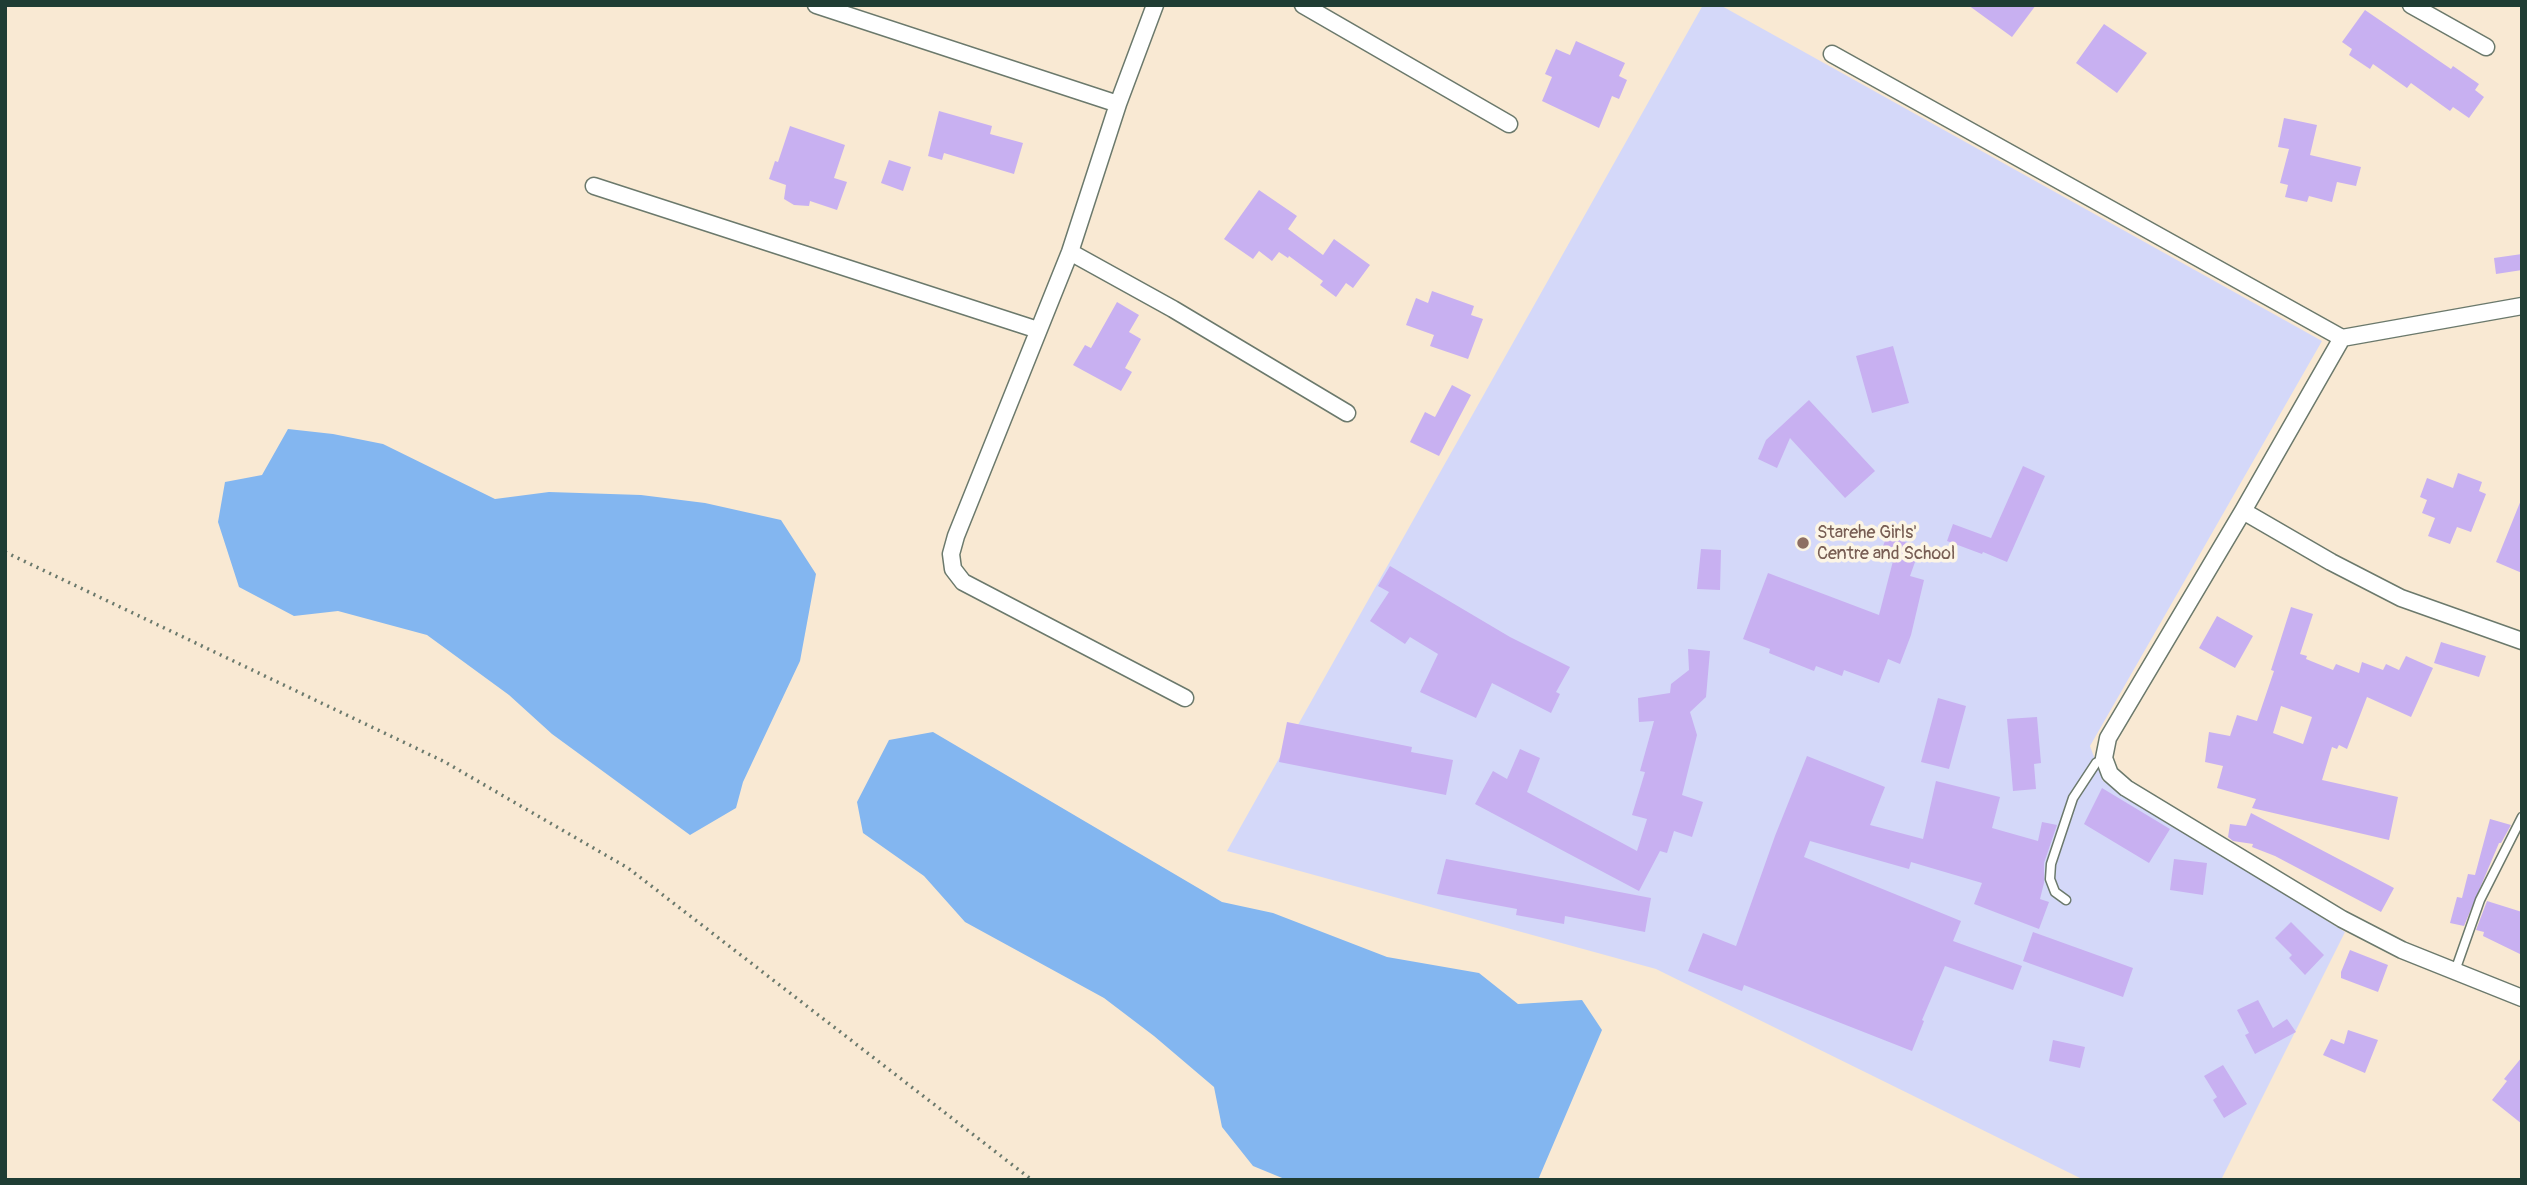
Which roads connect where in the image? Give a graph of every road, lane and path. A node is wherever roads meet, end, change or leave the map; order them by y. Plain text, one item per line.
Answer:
1 (816, 5) edge
2 (1155, 5) edge
3 (1303, 5) edge
4 (2411, 5) edge
5 (2486, 47) dead end
6 (1832, 54) dead end
7 (1118, 104) junction
8 (1509, 124) dead end
9 (594, 186) dead end
10 (1070, 252) junction
11 (2522, 306) edge
12 (1038, 330) junction
13 (2342, 338) junction
14 (1347, 414) dead end
15 (2243, 511) junction
16 (5, 552) edge
17 (2522, 641) edge
18 (1185, 698) dead end
19 (2104, 758) junction
20 (2522, 817) edge
21 (2066, 900) dead end
22 (2455, 972) junction
23 (2522, 998) edge
24 (1032, 1180) edge

1 - 7 street
2 - 7 street
3 - 8 street
4 - 5 street
6 - 13 street
7 - 10 street
9 - 12 street
10 - 12 street
10 - 14 street
11 - 13 street
12 - 18 street
13 - 15 street
15 - 17 street
15 - 19 street
16 - 24 path
19 - 21 lane
19 - 22 street
20 - 22 lane
22 - 23 street

